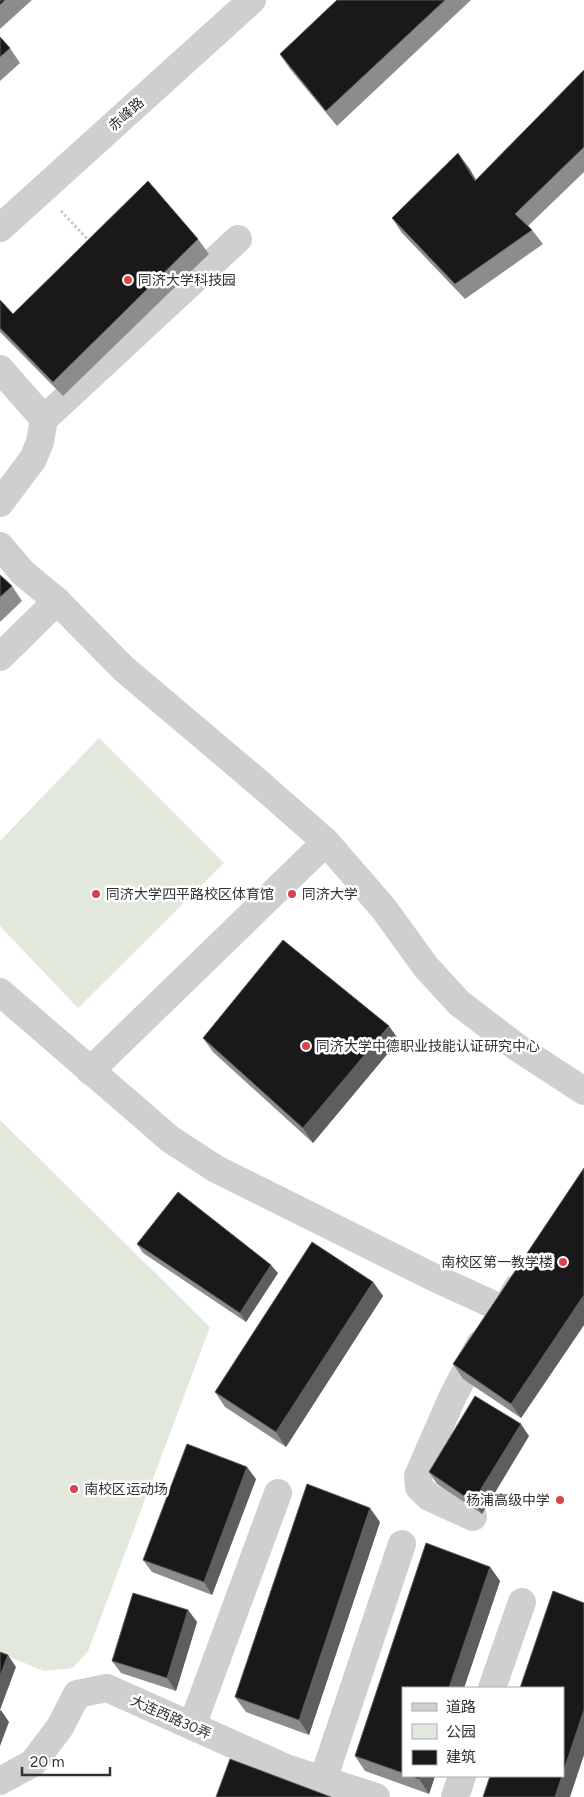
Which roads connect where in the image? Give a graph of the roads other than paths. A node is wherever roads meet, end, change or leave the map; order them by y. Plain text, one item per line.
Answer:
1 (252, 0) edge
2 (0, 228) edge
3 (238, 240) dead end
4 (0, 369) edge
5 (44, 419) junction
6 (0, 503) edge
7 (0, 546) edge
8 (56, 601) junction
9 (0, 657) edge
10 (326, 842) junction
11 (0, 992) edge
12 (90, 1071) junction
13 (584, 1091) edge
14 (530, 1266) edge
15 (498, 1306) junction
16 (278, 1493) dead end
17 (473, 1517) edge
18 (402, 1544) dead end
19 (522, 1602) dead end
20 (492, 1687) edge
21 (192, 1726) junction
22 (462, 1777) edge
23 (323, 1780) junction
24 (0, 1781) edge
25 (376, 1797) edge
26 (455, 1797) edge

1 - 2 street, 赤峰路
3 - 5 street
4 - 5 street
5 - 6 street
7 - 8 street
8 - 9 street
8 - 10 street
10 - 12 street
10 - 13 street
11 - 12 street
12 - 15 street
14 - 15 street
15 - 17 street
16 - 21 street
18 - 23 street
19 - 20 street
21 - 23 street, 大连西路30弄
21 - 24 street, 大连西路30弄
22 - 26 street
23 - 25 street, 大连西路30弄

